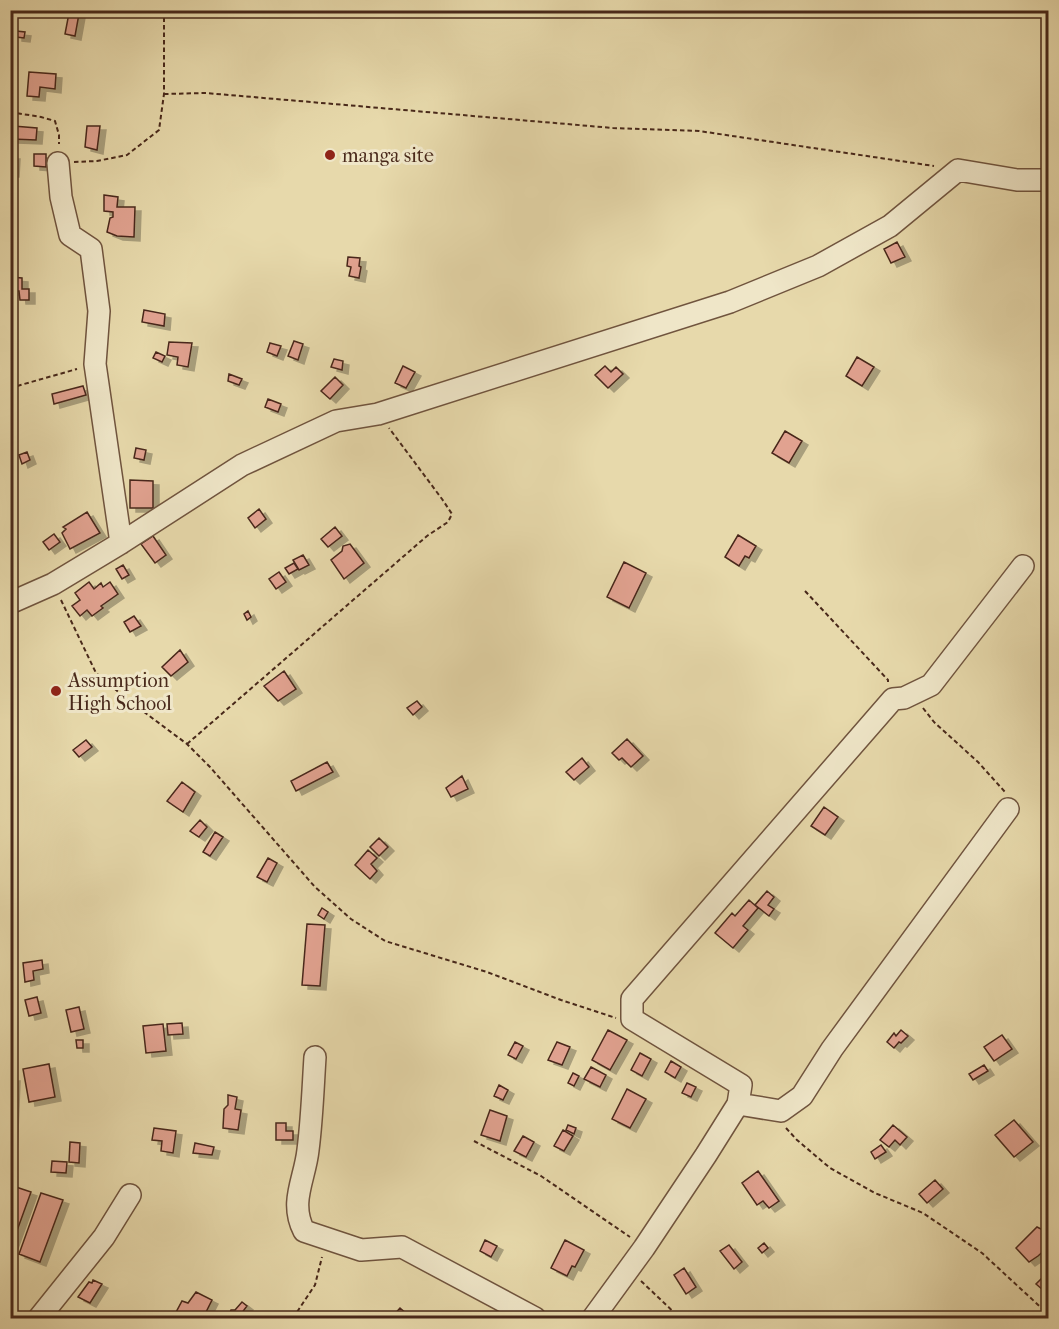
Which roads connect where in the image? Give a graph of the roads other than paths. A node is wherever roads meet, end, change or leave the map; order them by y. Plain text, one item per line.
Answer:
1 (58, 163) road end
2 (1048, 180) edge
3 (121, 543) junction
4 (1023, 566) dead end
5 (10, 603) edge
6 (1008, 809) road end
7 (315, 1057) dead end
8 (738, 1104) junction
9 (130, 1195) dead end
10 (39, 1318) edge
11 (535, 1318) edge
12 (593, 1318) edge

1 - 3 street
2 - 3 street
3 - 5 street
4 - 8 street
6 - 8 street
7 - 11 street
8 - 12 street
9 - 10 street

